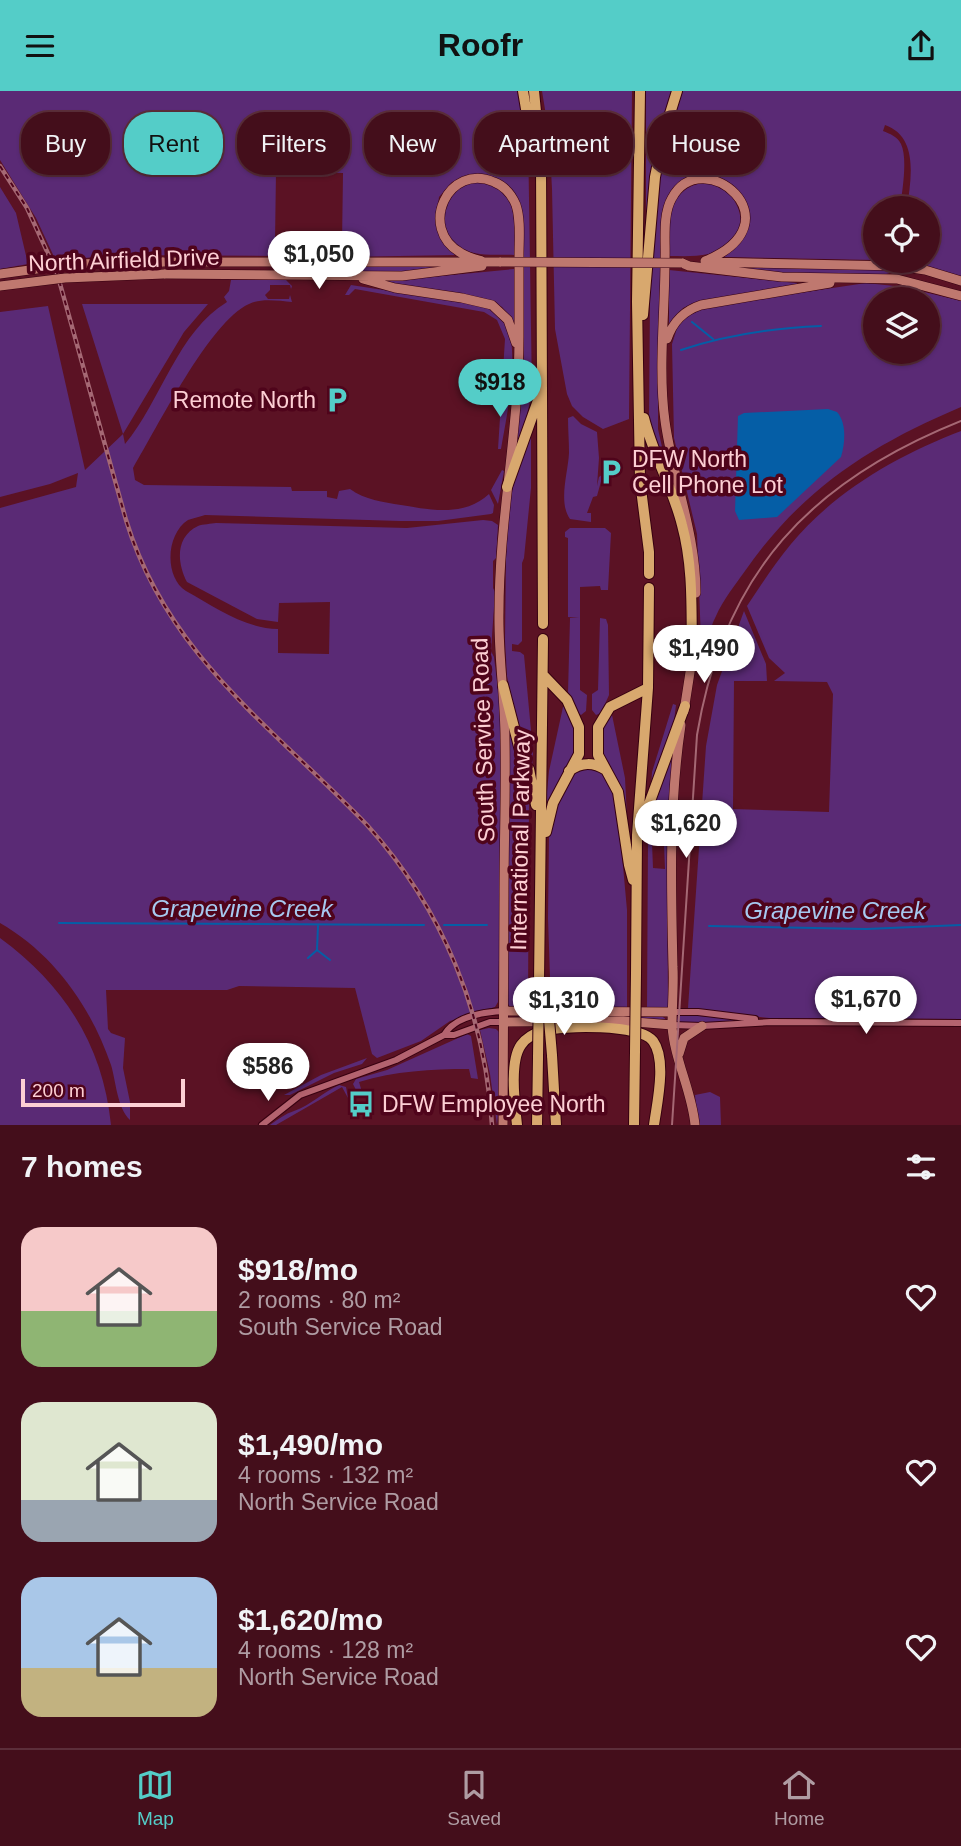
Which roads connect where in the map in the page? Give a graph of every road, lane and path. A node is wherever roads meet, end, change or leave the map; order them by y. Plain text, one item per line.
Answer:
1 (523, 91) edge
2 (534, 91) edge
3 (640, 91) edge
4 (677, 91) edge
5 (542, 218) junction
6 (482, 261) junction
7 (705, 261) junction
8 (501, 262) junction
9 (682, 263) junction
10 (863, 265) edge
11 (898, 273) edge
12 (935, 273) edge
13 (0, 274) edge
14 (351, 276) junction
15 (837, 279) junction
16 (897, 279) junction
17 (961, 281) edge
18 (0, 286) edge
19 (961, 296) edge
20 (639, 339) junction
21 (663, 351) junction
22 (519, 354) junction
23 (544, 386) junction
24 (639, 398) junction
25 (507, 487) junction
26 (649, 574) dead end
27 (649, 588) dead end
28 (543, 624) dead end
29 (543, 639) dead end
30 (692, 659) junction
31 (544, 676) junction
32 (503, 685) junction
33 (648, 688) junction
34 (685, 706) junction
35 (577, 721) junction
36 (601, 721) junction
37 (569, 771) junction
38 (608, 772) junction
39 (541, 820) junction
40 (637, 835) junction
41 (541, 859) junction
42 (636, 890) junction
43 (542, 983) junction
44 (504, 1011) junction
45 (673, 1012) junction
46 (504, 1021) junction
47 (771, 1022) junction
48 (961, 1023) edge
49 (672, 1025) junction
50 (702, 1026) junction
51 (444, 1035) junction
52 (679, 1055) junction
53 (262, 1125) edge
54 (503, 1125) edge
55 (517, 1125) edge
56 (537, 1125) edge
57 (556, 1125) edge
58 (634, 1125) edge
59 (654, 1125) edge
60 (695, 1125) edge

1 - 5 highway
2 - 5 highway
3 - 20 highway
4 - 20 highway
5 - 23 highway
6 - 8 main road, North Airfield Drive
6 - 13 main road, North Airfield Drive, bridge
6 - 22 main road, South Service Road
7 - 9 main road, North Airfield Drive
7 - 10 main road, North Airfield Drive
7 - 21 main road
8 - 9 main road, North Airfield Drive, bridge
8 - 14 main road, North Airfield Drive
9 - 15 main road, North Airfield Drive
11 - 16 main road
12 - 17 main road, North Airfield Drive
14 - 18 main road, North Airfield Drive, bridge
14 - 22 main road
15 - 16 main road, North Airfield Drive
15 - 21 main road
16 - 19 main road, North Airfield Drive
20 - 24 highway
21 - 30 main road
22 - 25 main road, South Service Road
23 - 25 highway
23 - 28 highway
24 - 26 highway
24 - 30 highway
25 - 32 main road, South Service Road
27 - 33 highway
29 - 31 highway, International Parkway
30 - 34 main road
31 - 35 highway
31 - 39 highway, International Parkway
32 - 39 highway
32 - 44 main road, South Service Road
33 - 36 highway
33 - 40 highway
34 - 40 highway
34 - 45 main road
35 - 36 highway
35 - 37 highway
36 - 38 highway
37 - 38 highway
37 - 41 highway
38 - 42 highway
39 - 41 highway, International Parkway
40 - 42 highway
41 - 43 highway, International Parkway
42 - 58 highway, bridge
43 - 56 highway, International Parkway, bridge
43 - 57 highway, bridge
44 - 45 main road
44 - 46 main road, South Service Road
44 - 51 street
45 - 47 street
45 - 49 main road
46 - 49 main road
46 - 51 street
46 - 54 main road, South Service Road
47 - 48 street
47 - 50 street
49 - 50 street
49 - 52 main road
50 - 52 main road
51 - 53 street
52 - 60 main road
55 - 59 highway

